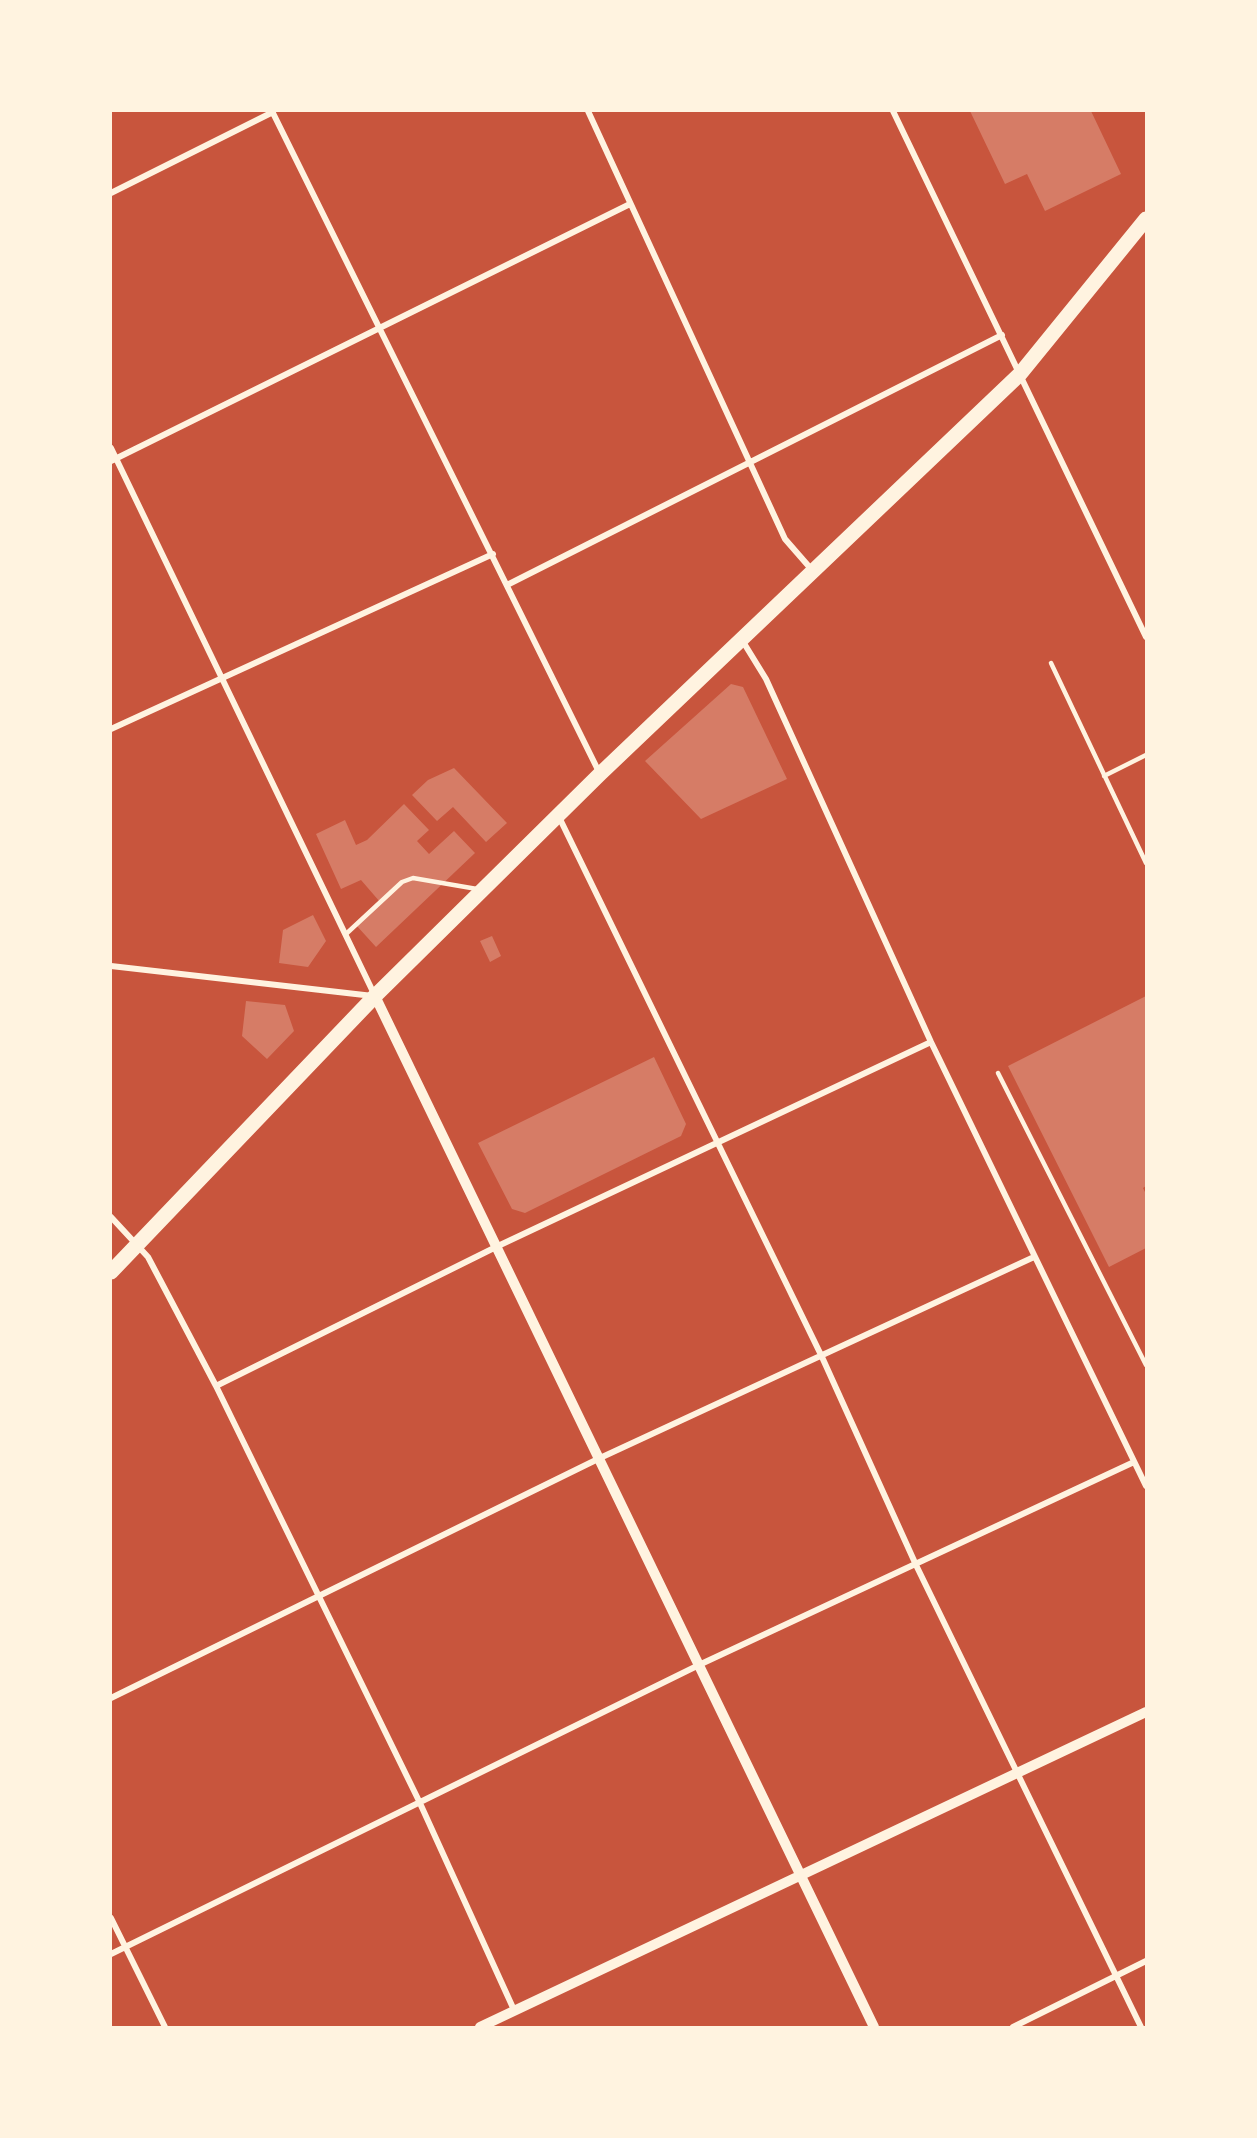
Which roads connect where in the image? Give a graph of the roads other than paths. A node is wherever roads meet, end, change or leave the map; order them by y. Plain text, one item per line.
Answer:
1 (588, 111) edge
2 (893, 111) edge
3 (272, 112) edge
4 (111, 193) edge
5 (630, 204) junction
6 (1146, 219) edge
7 (378, 329) junction
8 (1002, 335) junction
9 (1020, 374) junction
10 (111, 448) edge
11 (114, 459) edge
12 (750, 463) junction
13 (493, 554) junction
14 (812, 572) junction
15 (507, 585) junction
16 (1146, 637) edge
17 (742, 640) junction
18 (1051, 663) dead end
19 (223, 678) junction
20 (111, 729) edge
21 (1146, 755) edge
22 (600, 774) junction
23 (1104, 776) junction
24 (559, 817) junction
25 (1146, 863) edge
26 (483, 891) junction
27 (346, 934) junction
28 (111, 966) edge
29 (375, 996) junction
30 (931, 1042) junction
31 (998, 1073) dead end
32 (717, 1142) junction
33 (111, 1217) edge
34 (138, 1244) junction
35 (498, 1246) junction
36 (1034, 1257) junction
37 (111, 1272) edge
38 (822, 1357) junction
39 (1146, 1365) edge
40 (216, 1386) junction
41 (600, 1458) junction
42 (1134, 1462) junction
43 (1146, 1486) edge
44 (916, 1565) junction
45 (320, 1596) junction
46 (701, 1664) junction
47 (111, 1698) edge
48 (1146, 1712) edge
49 (1018, 1771) junction
50 (419, 1801) junction
51 (800, 1874) junction
52 (111, 1918) edge
53 (126, 1947) junction
54 (111, 1954) edge
55 (1146, 1961) edge
56 (1116, 1975) junction
57 (514, 2010) junction
58 (165, 2027) edge
59 (480, 2027) edge
60 (874, 2027) edge
61 (1013, 2027) edge
62 (1141, 2027) edge

1 - 5 street
2 - 8 street
3 - 4 street
3 - 7 street
5 - 7 street
5 - 12 street
6 - 9 main road
7 - 11 street
7 - 13 street
8 - 9 street
8 - 12 street
9 - 14 main road
9 - 16 street
10 - 11 street
11 - 19 street
12 - 14 street
12 - 15 street
13 - 15 street
13 - 19 street
14 - 17 main road
15 - 22 street
17 - 22 main road
17 - 30 street
18 - 23 lane
19 - 20 street
19 - 27 street
21 - 23 lane
22 - 24 main road
23 - 25 lane
24 - 26 main road
24 - 32 street
26 - 27 lane
26 - 29 main road
27 - 29 street
28 - 29 street
29 - 34 main road
29 - 35 street
30 - 32 street
30 - 36 street
31 - 39 lane
32 - 35 street
32 - 38 street
33 - 34 street
34 - 37 main road
34 - 40 street
35 - 40 street
35 - 41 street
36 - 38 street
36 - 42 street
38 - 41 street
38 - 44 street
40 - 45 street
41 - 45 street
41 - 46 street
42 - 43 street
42 - 44 street
44 - 46 street
44 - 49 street
45 - 47 street
45 - 50 street
46 - 50 street
46 - 51 street
48 - 49 street
49 - 51 street
49 - 56 street
50 - 53 street
50 - 57 street
51 - 57 street
51 - 60 street
52 - 53 street
53 - 54 street
53 - 58 street
55 - 56 street
56 - 61 street
56 - 62 street
57 - 59 street

